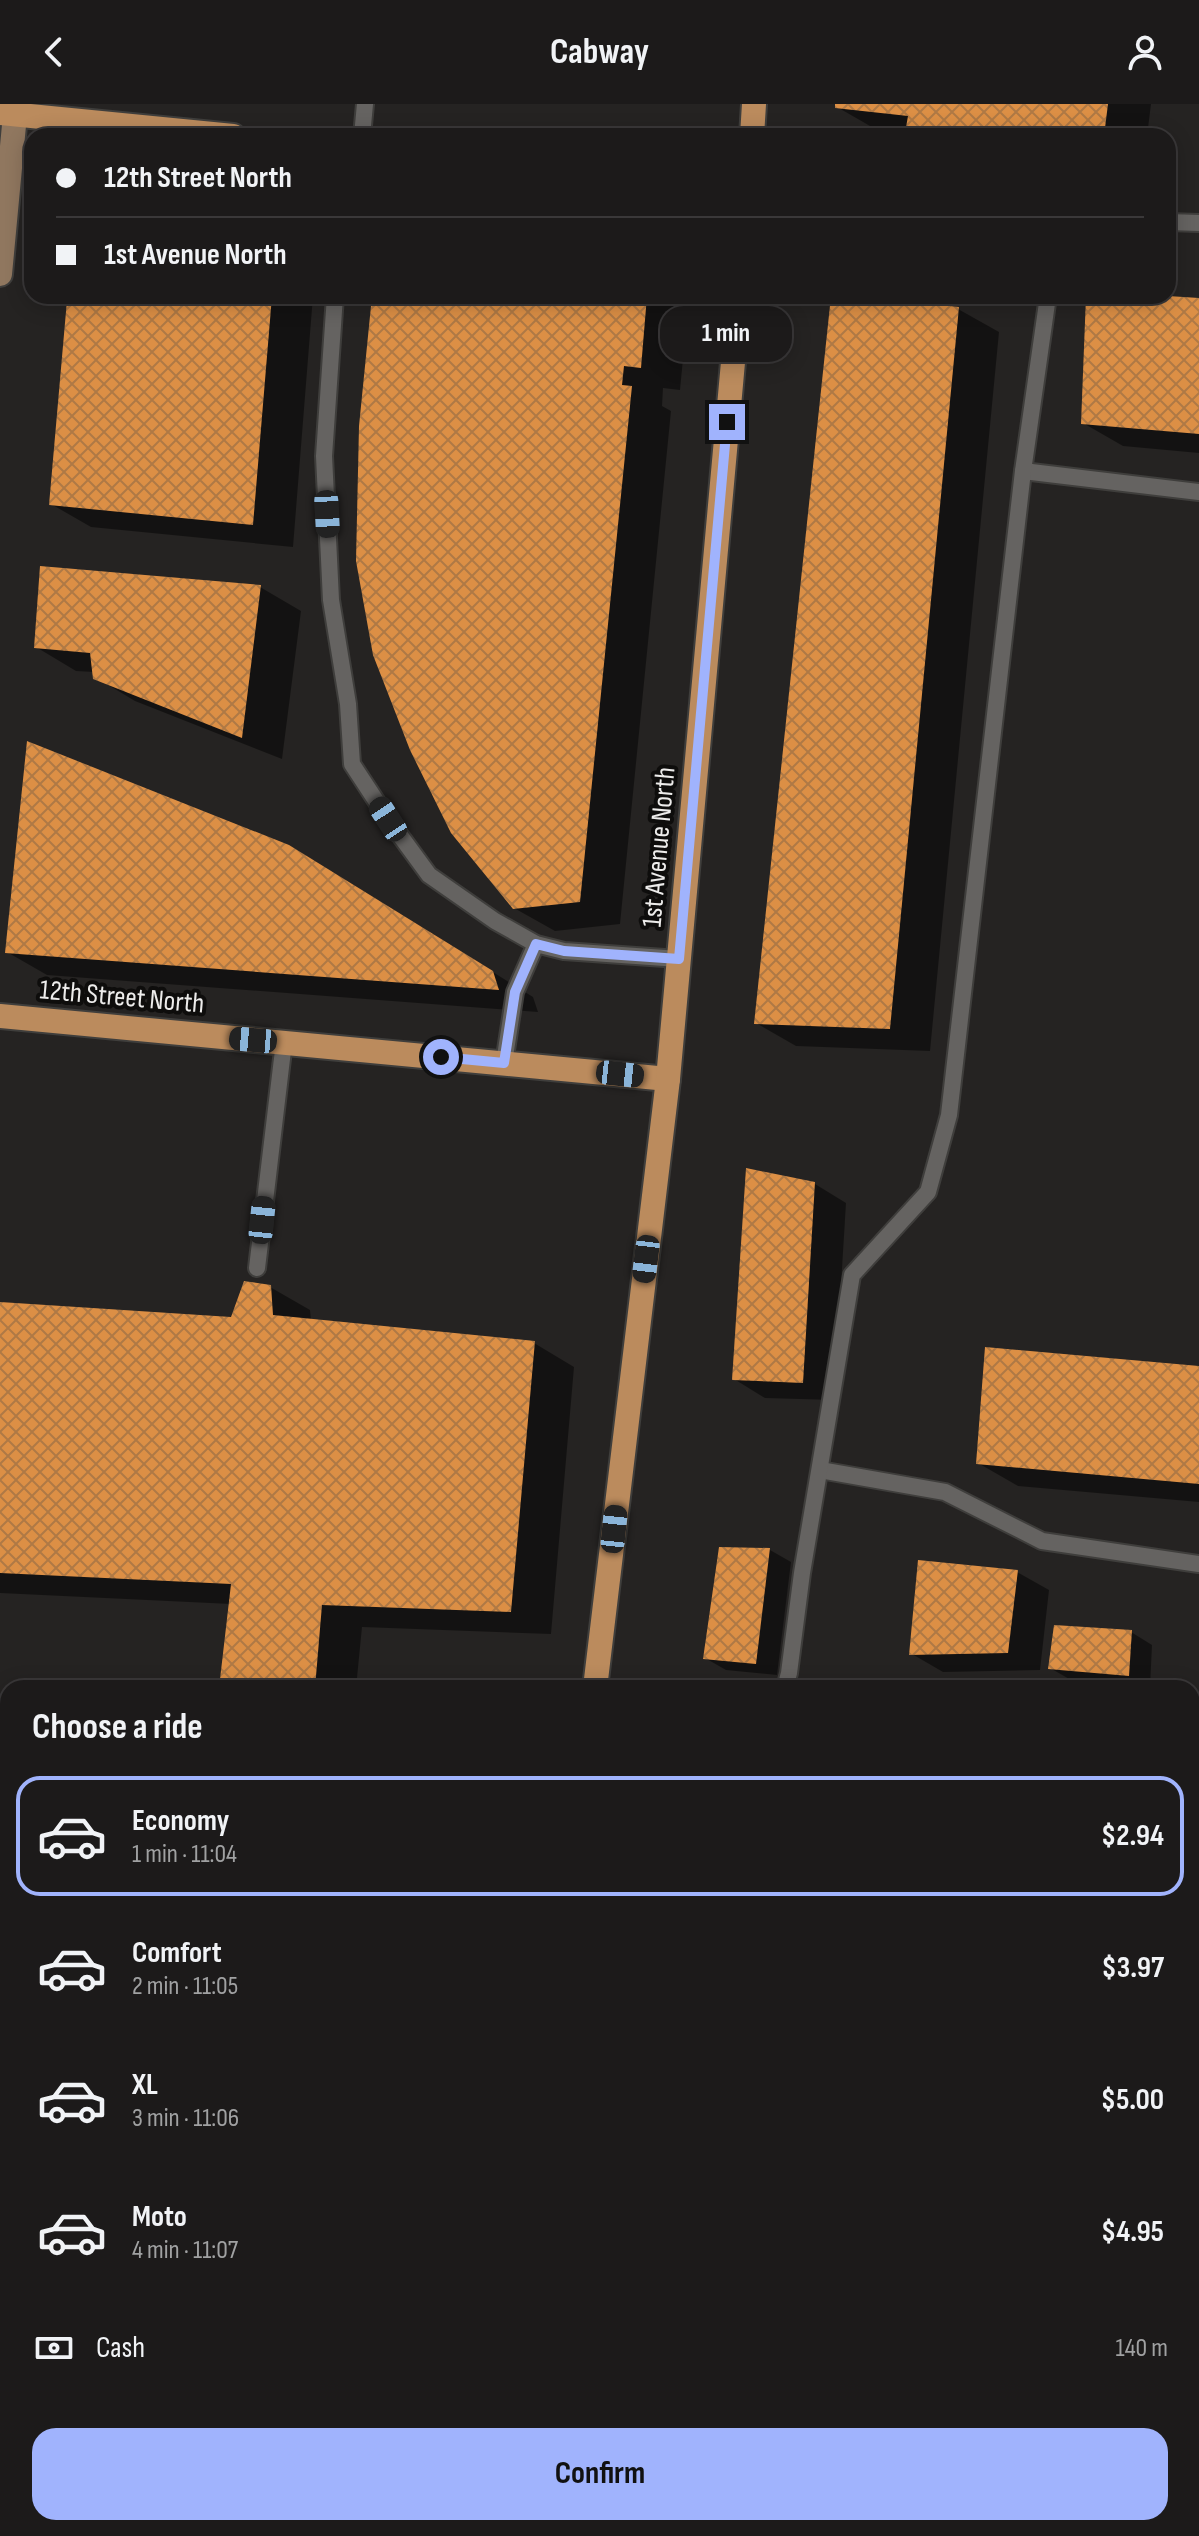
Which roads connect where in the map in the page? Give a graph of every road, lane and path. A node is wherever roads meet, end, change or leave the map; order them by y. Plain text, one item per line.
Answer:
1 (365, 104) edge
2 (754, 104) edge
3 (10, 111) edge
4 (162, 128) edge
5 (363, 128) edge
6 (752, 128) edge
7 (1176, 222) edge
8 (1199, 223) edge
9 (0, 274) edge
10 (334, 304) edge
11 (738, 304) edge
12 (1047, 304) edge
13 (1023, 471) junction
14 (1199, 492) edge
15 (536, 944) junction
16 (679, 959) junction
17 (0, 1016) edge
18 (284, 1042) junction
19 (504, 1063) junction
20 (668, 1079) junction
21 (257, 1268) dead end
22 (820, 1470) junction
23 (1199, 1564) edge
24 (596, 1680) edge
25 (787, 1680) edge

1 - 5 lane
2 - 6 main road
3 - 4 main road
3 - 9 main road
7 - 8 lane
10 - 15 lane
11 - 16 main road, 1st Avenue North
12 - 13 lane
13 - 14 lane
13 - 22 lane
15 - 16 lane
15 - 19 lane
16 - 20 main road, 1st Avenue North
17 - 18 main road, 12th Street North
18 - 19 main road, 12th Street North
18 - 21 lane
19 - 20 main road, 12th Street North
20 - 24 main road, 1st Avenue North
22 - 23 lane
22 - 25 lane

